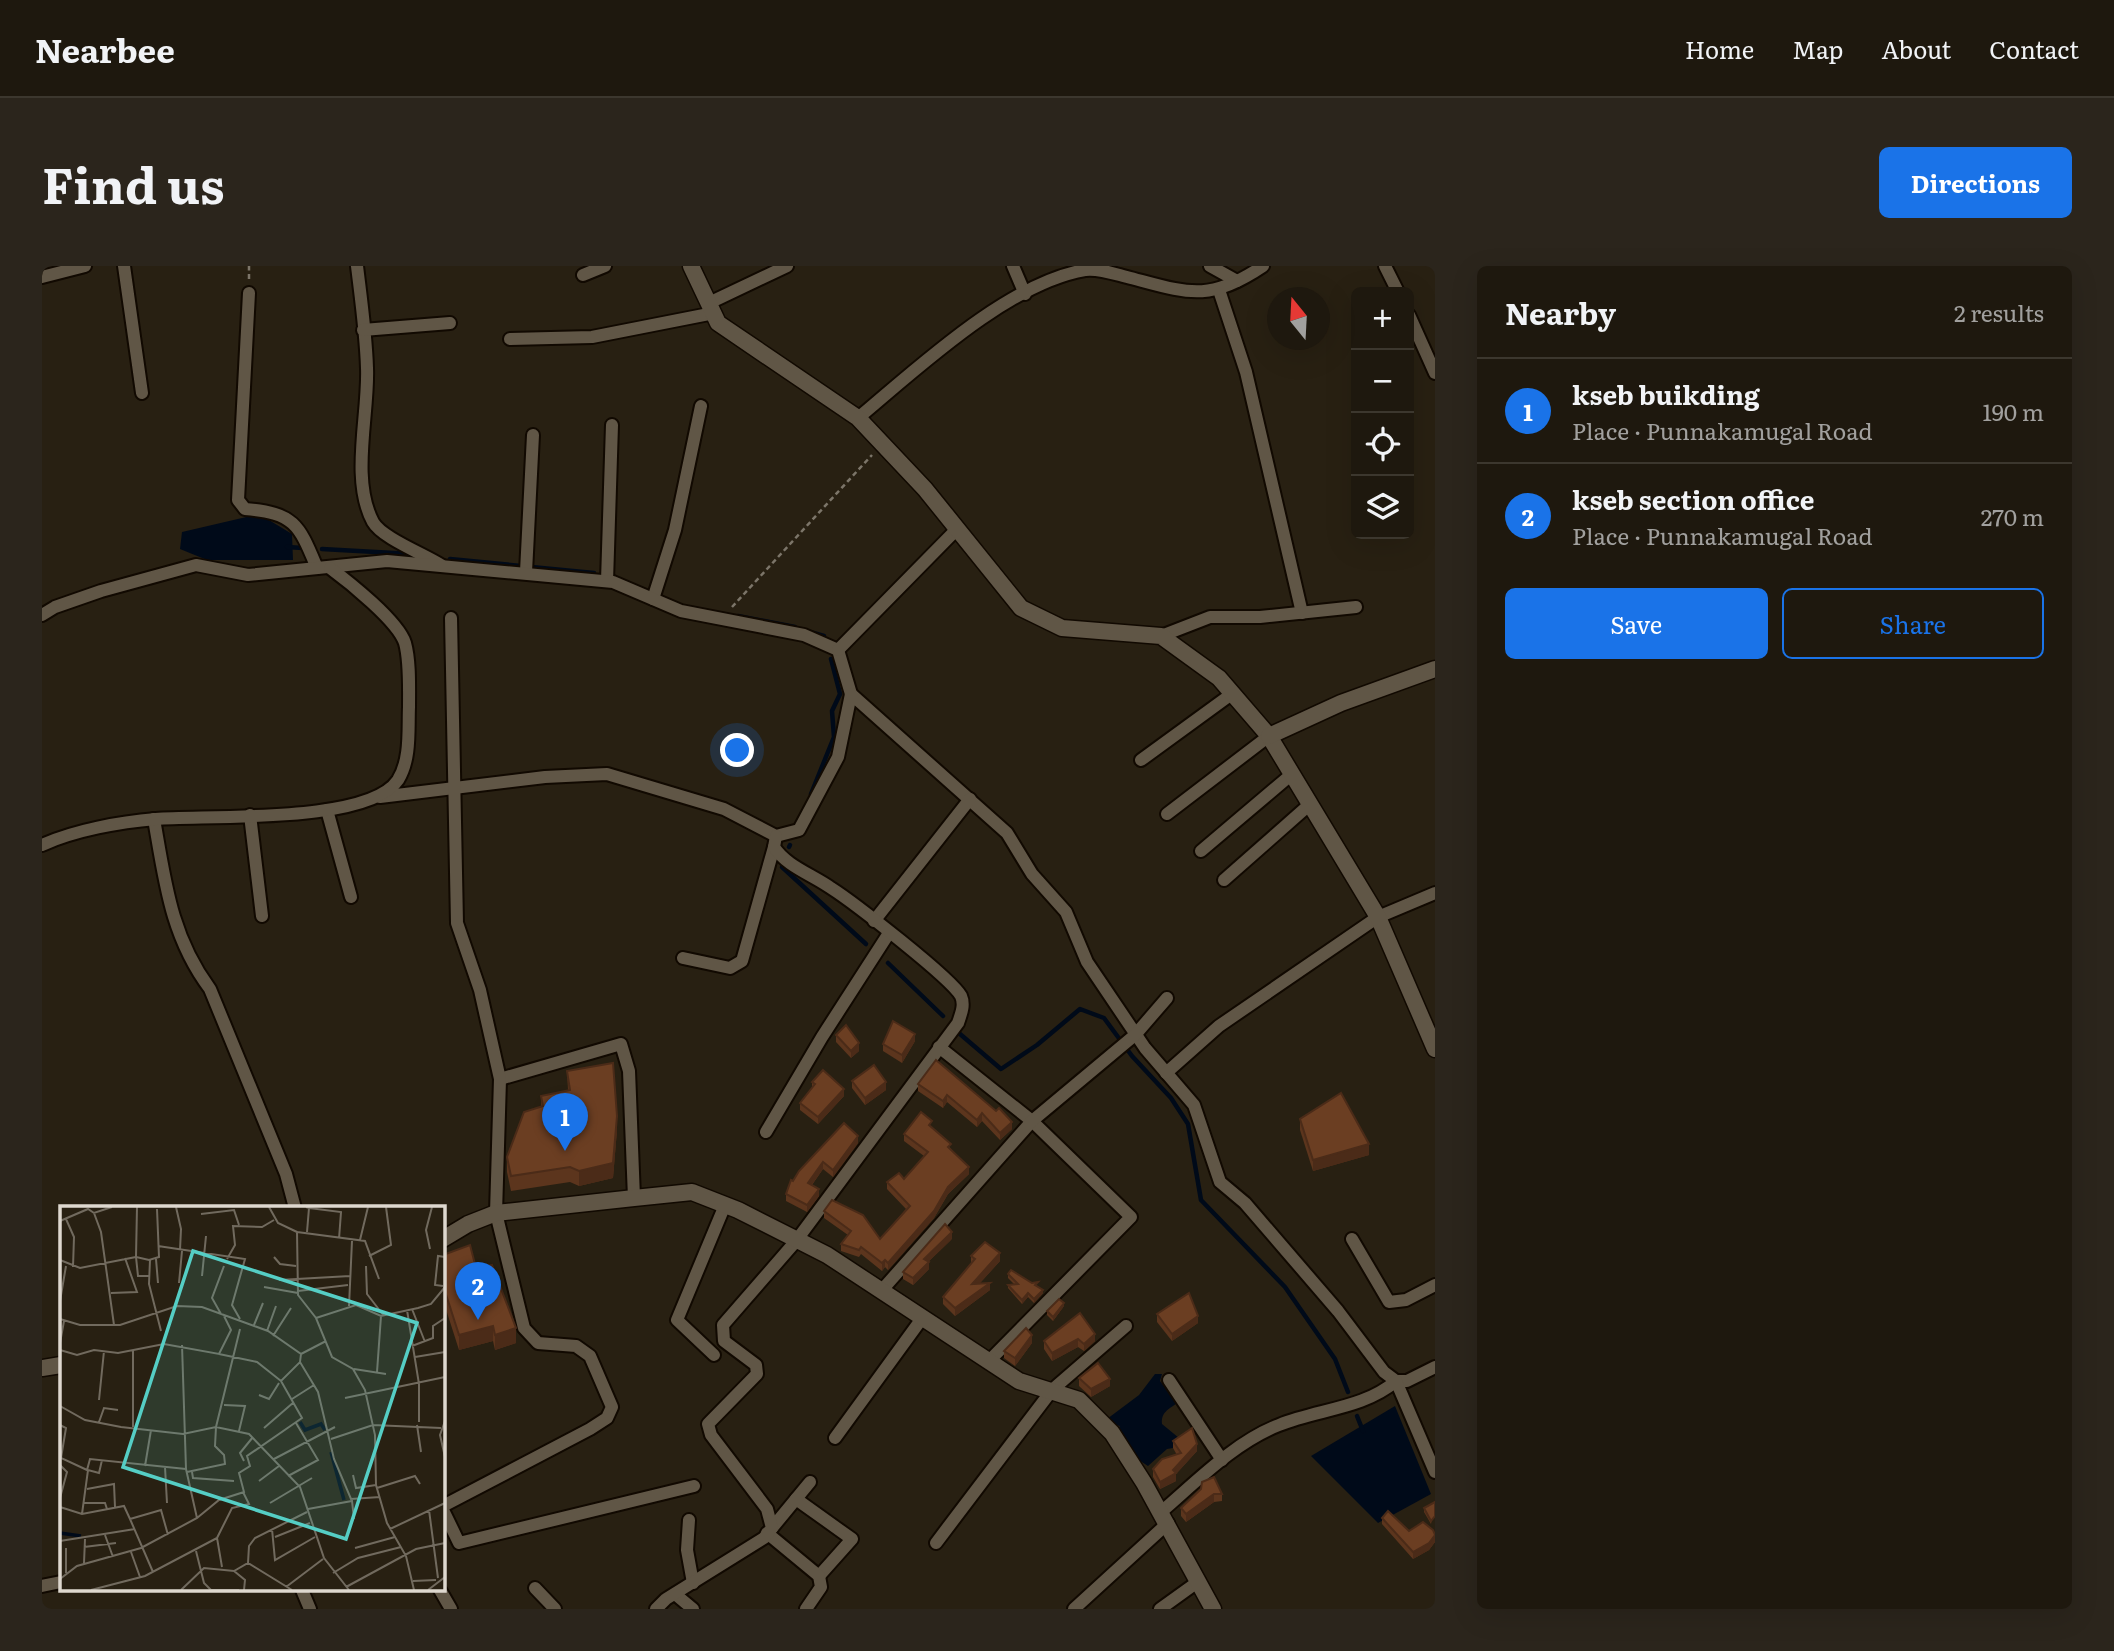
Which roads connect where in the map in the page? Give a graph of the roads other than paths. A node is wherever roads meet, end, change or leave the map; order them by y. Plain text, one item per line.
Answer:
1 (85, 266) edge
2 (124, 266) edge
3 (357, 266) edge
4 (605, 266) edge
5 (691, 266) edge
6 (787, 266) edge
7 (1013, 266) edge
8 (1210, 266) edge
9 (1263, 266) edge
10 (1385, 266) edge
11 (45, 273) edge
12 (583, 275) dead end
13 (1237, 281) junction
14 (1396, 287) edge
15 (1219, 290) junction
16 (249, 293) dead end
17 (1026, 293) junction
18 (711, 308) junction
19 (450, 323) dead end
20 (1414, 326) edge
21 (363, 330) junction
22 (510, 339) dead end
23 (1435, 373) edge
24 (142, 393) dead end
25 (701, 406) dead end
26 (858, 418) junction
27 (612, 425) dead end
28 (533, 435) dead end
29 (957, 529) junction
30 (442, 566) junction
31 (323, 568) junction
32 (526, 572) junction
33 (607, 581) junction
34 (653, 599) junction
35 (1356, 607) dead end
36 (1303, 613) junction
37 (42, 615) edge
38 (451, 618) dead end
39 (1161, 636) junction
40 (838, 650) junction
41 (1435, 669) edge
42 (1233, 693) junction
43 (851, 694) junction
44 (1269, 736) junction
45 (1140, 760) dead end
46 (1292, 774) junction
47 (455, 788) junction
48 (380, 797) junction
49 (971, 799) junction
50 (1309, 805) junction
51 (327, 810) junction
52 (1167, 814) dead end
53 (250, 815) junction
54 (154, 819) junction
55 (775, 842) junction
56 (42, 845) edge
57 (1200, 851) dead end
58 (1224, 880) dead end
59 (1435, 893) edge
60 (351, 897) dead end
61 (262, 916) dead end
62 (1378, 916) junction
63 (874, 921) junction
64 (889, 933) junction
65 (682, 958) dead end
66 (1167, 998) dead end
67 (1135, 1035) junction
68 (939, 1047) junction
69 (1435, 1049) edge
70 (1166, 1073) junction
71 (500, 1079) junction
72 (1032, 1121) junction
73 (766, 1132) dead end
74 (634, 1198) junction
75 (725, 1205) junction
76 (294, 1206) edge
77 (496, 1213) junction
78 (444, 1238) edge
79 (1352, 1238) dead end
80 (796, 1241) junction
81 (1435, 1286) edge
82 (882, 1290) junction
83 (923, 1317) junction
84 (1126, 1326) dead end
85 (714, 1355) dead end
86 (988, 1362) junction
87 (60, 1365) edge
88 (1435, 1367) edge
89 (42, 1368) edge
90 (1169, 1380) dead end
91 (1396, 1381) junction
92 (1052, 1390) junction
93 (835, 1438) dead end
94 (1222, 1460) junction
95 (1435, 1472) edge
96 (810, 1482) dead end
97 (694, 1486) dead end
98 (796, 1499) junction
99 (444, 1507) edge
100 (444, 1510) edge
101 (1164, 1517) junction
102 (689, 1520) dead end
103 (770, 1531) junction
104 (936, 1543) dead end
105 (819, 1576) junction
106 (1199, 1581) junction
107 (60, 1582) edge
108 (693, 1583) junction
109 (42, 1586) edge
110 (535, 1588) dead end
111 (303, 1592) edge
112 (441, 1592) edge
113 (675, 1594) junction
114 (310, 1609) edge
115 (451, 1609) edge
116 (555, 1609) edge
117 (656, 1609) edge
118 (693, 1609) edge
119 (806, 1609) edge
120 (1074, 1609) edge
121 (1160, 1609) edge
122 (1213, 1609) edge

1 - 11 street
2 - 24 street
3 - 21 street
4 - 12 street
5 - 18 street
6 - 18 street
7 - 17 street
8 - 13 street
9 - 13 street
10 - 14 street
13 - 15 street
15 - 17 street
15 - 36 street
16 - 31 street
17 - 26 street
18 - 22 street
18 - 26 street
19 - 21 street
20 - 23 street
21 - 30 street
25 - 34 street
26 - 29 street
27 - 33 street
28 - 32 street
29 - 39 street
29 - 40 street
30 - 31 street
30 - 32 street
31 - 37 street
31 - 48 street
32 - 33 street
33 - 34 street
34 - 40 street
35 - 36 street
36 - 39 street
38 - 47 street
39 - 42 street
40 - 43 street
41 - 44 street
42 - 44 street
42 - 45 street
43 - 49 street
43 - 55 street
44 - 46 street
44 - 52 street
46 - 50 street
46 - 57 street
47 - 48 street
47 - 55 street
47 - 71 street
48 - 51 street
49 - 63 street
49 - 67 street
50 - 58 street
50 - 62 street
51 - 53 street
51 - 60 street
53 - 54 street
53 - 61 street
54 - 56 street
54 - 76 street
55 - 63 street
55 - 65 street
59 - 62 street
62 - 69 street
62 - 70 street
63 - 64 street
64 - 68 street
64 - 73 street
66 - 67 street
67 - 70 street
67 - 72 street
68 - 72 street
68 - 80 street
70 - 91 street
71 - 74 street
71 - 77 street
72 - 82 street
72 - 86 street
74 - 75 street
74 - 77 street
75 - 80 street
75 - 85 street
77 - 78 street
77 - 99 street
79 - 81 street
80 - 82 street
80 - 103 street
82 - 83 street
83 - 86 street
83 - 93 street
84 - 92 street
86 - 92 street
87 - 89 street
88 - 91 street
90 - 94 street
91 - 94 street
91 - 95 street
92 - 101 street
92 - 104 street
94 - 101 street
96 - 98 street
97 - 100 street
98 - 103 street
98 - 105 street
101 - 106 street
101 - 120 street
102 - 108 street
103 - 105 street
103 - 108 street
105 - 119 street
106 - 121 street
106 - 122 street
107 - 109 street
108 - 113 street
110 - 116 street
111 - 114 street
112 - 115 street
113 - 117 street
113 - 118 street

